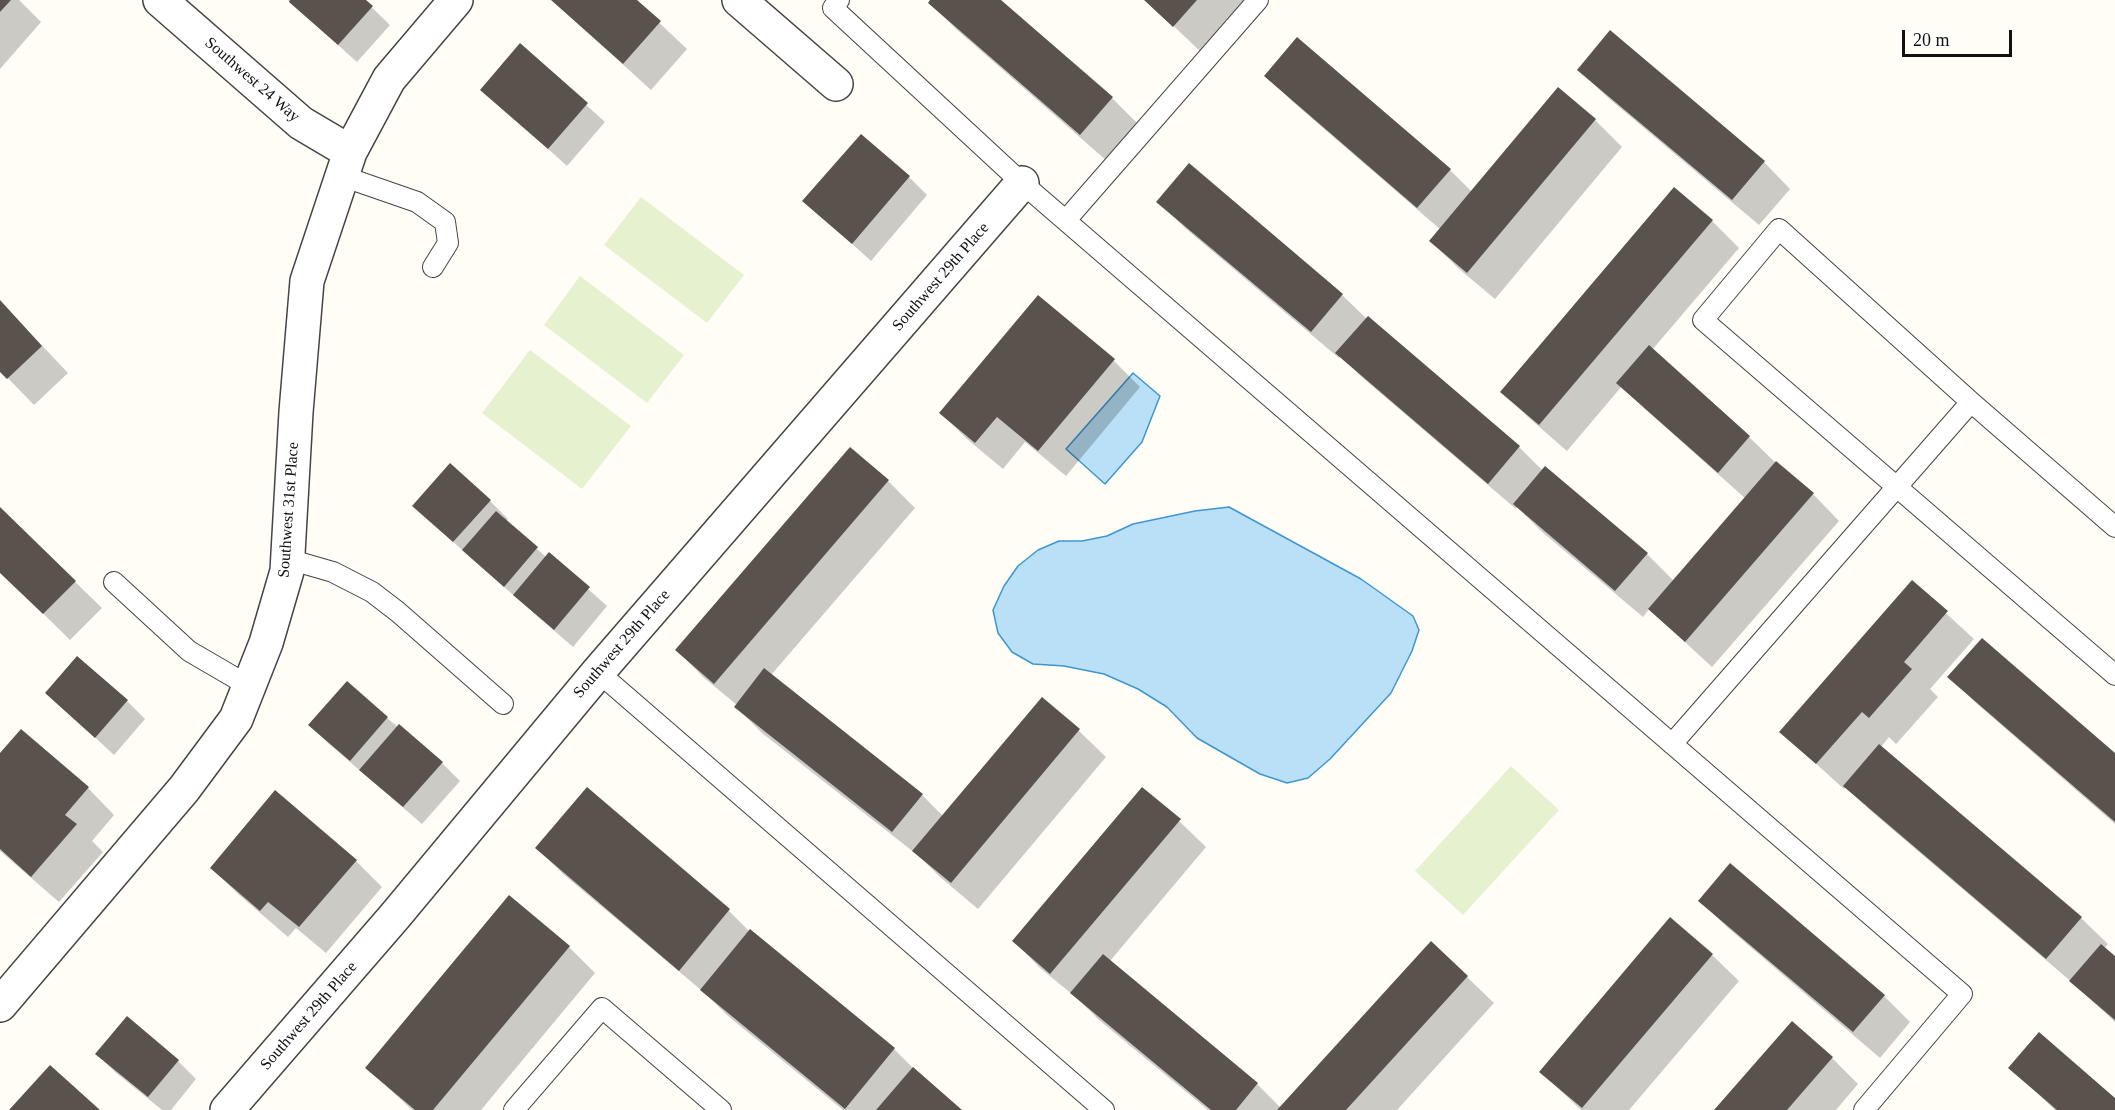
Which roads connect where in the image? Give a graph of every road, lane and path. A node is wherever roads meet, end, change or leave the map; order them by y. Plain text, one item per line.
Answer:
1 (160, 0) edge
2 (456, 0) edge
3 (739, 0) edge
4 (839, 0) edge
5 (1258, 0) edge
6 (836, 84) dead end
7 (346, 164) junction
8 (1022, 183) junction
9 (1066, 220) junction
10 (433, 267) dead end
11 (1971, 402) junction
12 (1896, 486) junction
13 (2115, 527) edge
14 (288, 559) junction
15 (114, 582) dead end
16 (598, 672) junction
17 (2115, 675) edge
18 (249, 686) junction
19 (503, 704) dead end
20 (1672, 744) junction
21 (5, 988) edge
22 (227, 1110) edge
23 (514, 1110) edge
24 (721, 1110) edge
25 (1104, 1110) edge
26 (1864, 1110) edge

1 - 7 street, Southwest 24 Way
2 - 7 street, Southwest 31st Place
3 - 6 street
4 - 8 lane
5 - 9 lane
7 - 10 lane
7 - 14 street, Southwest 31st Place
8 - 9 lane
8 - 16 street, Southwest 29th Place
9 - 20 lane
11 - 12 lane
11 - 12 lane
11 - 13 lane
12 - 17 lane
12 - 20 lane
14 - 18 street, Southwest 31st Place
14 - 19 lane
15 - 18 lane
16 - 22 street, Southwest 29th Place
16 - 25 lane
18 - 21 street, Southwest 31st Place
20 - 26 lane
23 - 24 lane

